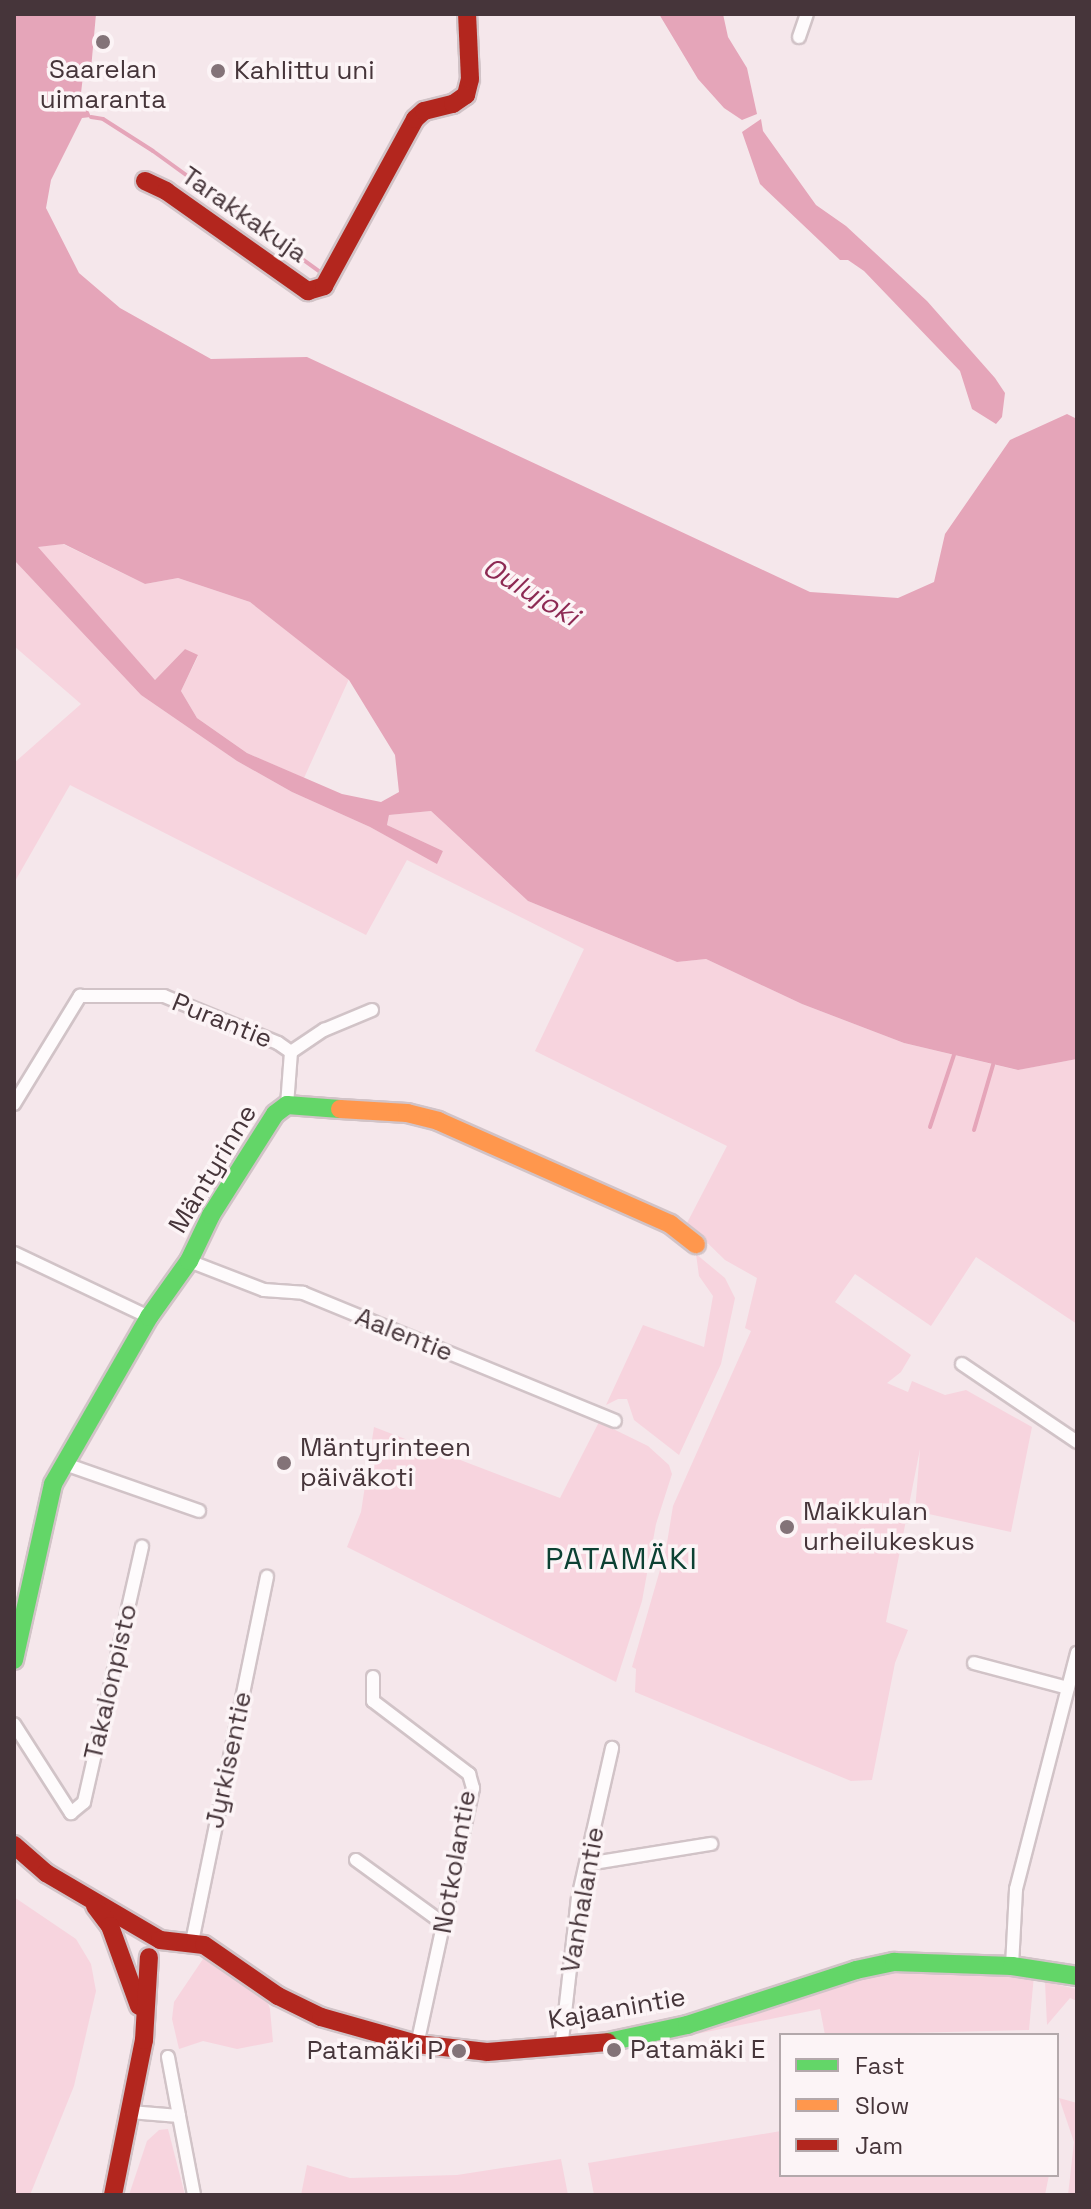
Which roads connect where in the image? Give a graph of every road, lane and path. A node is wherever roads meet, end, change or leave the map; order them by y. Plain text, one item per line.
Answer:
1 (467, 14) edge
2 (807, 14) edge
3 (799, 37) dead end
4 (145, 181) dead end
5 (372, 1010) dead end
6 (291, 1052) junction
7 (14, 1104) edge
8 (287, 1105) junction
9 (696, 1244) dead end
10 (14, 1253) edge
11 (189, 1261) junction
12 (149, 1317) junction
13 (962, 1364) dead end
14 (615, 1421) dead end
15 (1077, 1442) edge
16 (65, 1464) junction
17 (199, 1511) dead end
18 (142, 1546) dead end
19 (267, 1577) dead end
20 (1077, 1653) edge
21 (14, 1660) edge
22 (974, 1663) dead end
23 (373, 1677) dead end
24 (1068, 1688) junction
25 (14, 1724) edge
26 (612, 1748) dead end
27 (711, 1844) dead end
28 (14, 1845) edge
29 (356, 1860) dead end
30 (587, 1864) junction
31 (73, 1889) junction
32 (444, 1924) junction
33 (188, 1942) junction
34 (148, 1943) junction
35 (121, 1952) junction
36 (1012, 1966) junction
37 (1077, 1976) edge
38 (144, 2040) junction
39 (417, 2044) junction
40 (555, 2049) junction
41 (168, 2057) dead end
42 (130, 2112) junction
43 (179, 2116) junction
44 (113, 2195) edge
45 (194, 2195) edge

1 - 4 street, Tarakkakuja
2 - 3 street
5 - 6 street
6 - 7 street, Purantie
6 - 8 street, Purantie
8 - 9 street, Mäntyrinne
8 - 11 street, Mäntyrinne
10 - 12 street
11 - 12 street, Mäntyrinne
11 - 14 street, Aalentie
12 - 16 street, Mäntyrinne
13 - 15 street
16 - 17 street
16 - 21 street, Mäntyrinne
18 - 25 street, Takalonpisto
19 - 33 street, Jyrkisentie
20 - 24 street
22 - 24 street
23 - 32 street, Notkolantie
24 - 36 street
26 - 30 street, Vanhalantie
27 - 30 street
28 - 31 street
29 - 32 street
30 - 40 street, Vanhalantie
31 - 34 street
31 - 35 street
32 - 39 street, Notkolantie
33 - 34 street
33 - 39 street, Kajaanintie
34 - 35 street
34 - 35 street
34 - 38 street
35 - 38 street
36 - 37 street, Kajaanintie
36 - 40 street, Kajaanintie
38 - 42 street
39 - 40 street, Kajaanintie
41 - 43 street
42 - 43 street
42 - 44 street
43 - 45 street

